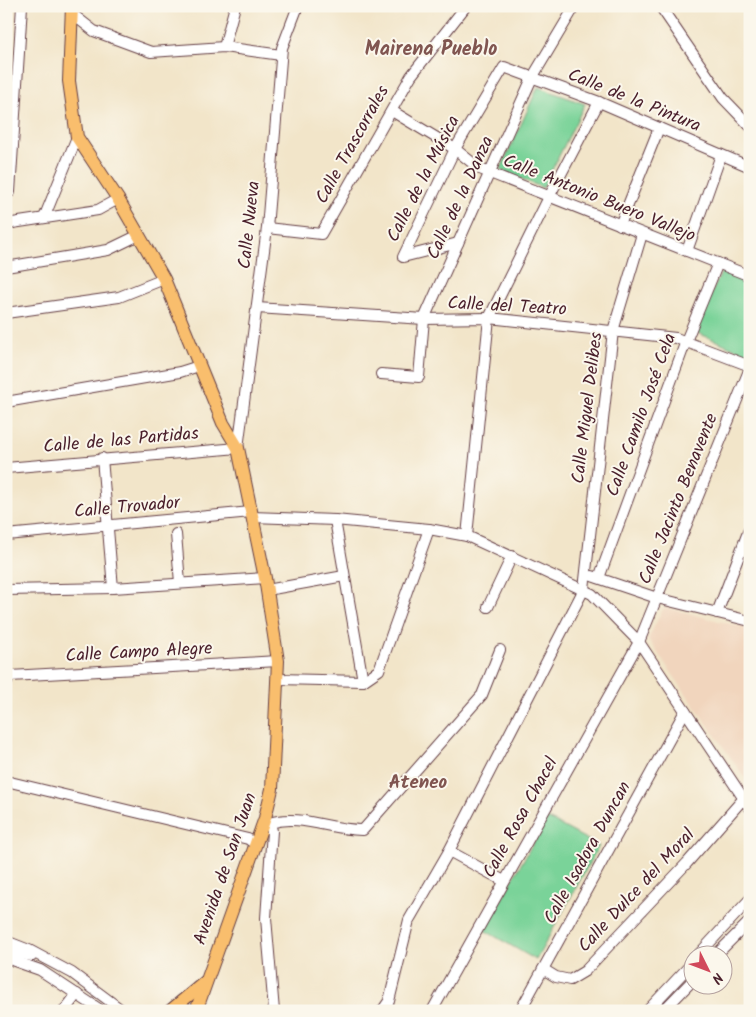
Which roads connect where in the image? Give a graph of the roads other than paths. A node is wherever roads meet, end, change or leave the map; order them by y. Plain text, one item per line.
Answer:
1 (22, 6) edge
2 (235, 6) edge
3 (298, 6) edge
4 (466, 6) edge
5 (575, 6) edge
6 (660, 6) edge
7 (71, 10) edge
8 (224, 47) junction
9 (281, 55) junction
10 (504, 67) joint
11 (6, 69) edge
12 (18, 70) junction
13 (532, 78) junction
14 (599, 102) junction
15 (392, 111) junction
16 (750, 126) edge
17 (659, 128) junction
18 (77, 137) junction
19 (10, 149) edge
20 (455, 149) junction
21 (721, 154) junction
22 (750, 167) edge
23 (491, 174) junction
24 (10, 192) dead end
25 (549, 196) junction
26 (118, 199) junction
27 (44, 218) junction
28 (6, 224) edge
29 (620, 225) junction
30 (267, 228) junction
31 (642, 234) junction
32 (139, 235) junction
33 (458, 243) junction
34 (687, 251) junction
35 (718, 263) junction
36 (6, 267) edge
37 (749, 274) edge
38 (164, 279) junction
39 (257, 308) junction
40 (6, 313) edge
41 (489, 318) junction
42 (424, 319) junction
43 (613, 331) junction
44 (686, 341) junction
45 (200, 366) junction
46 (750, 367) edge
47 (381, 374) dead end
48 (6, 402) edge
49 (242, 424) junction
50 (227, 430) junction
51 (238, 448) junction
52 (102, 458) junction
53 (6, 468) edge
54 (252, 515) junction
55 (335, 520) junction
56 (109, 526) junction
57 (750, 527) edge
58 (428, 529) junction
59 (176, 534) dead end
60 (6, 535) edge
61 (468, 536) junction
62 (512, 556) junction
63 (585, 574) junction
64 (344, 576) junction
65 (599, 578) junction
66 (180, 583) junction
67 (266, 584) junction
68 (113, 588) junction
69 (584, 589) junction
70 (6, 590) edge
71 (656, 598) junction
72 (488, 607) dead end
73 (717, 613) junction
74 (750, 621) edge
75 (639, 642) junction
76 (500, 650) dead end
77 (278, 661) junction
78 (278, 679) junction
79 (363, 681) junction
80 (6, 684) edge
81 (685, 711) junction
82 (6, 781) edge
83 (744, 798) junction
84 (750, 808) edge
85 (267, 820) junction
86 (254, 848) junction
87 (449, 851) junction
88 (272, 857) junction
89 (504, 881) junction
90 (750, 899) edge
91 (750, 921) edge
92 (6, 941) edge
93 (708, 944) edge
94 (727, 944) edge
95 (6, 952) edge
96 (43, 957) junction
97 (6, 958) edge
98 (543, 968) junction
99 (684, 972) edge
100 (207, 980) junction
101 (684, 989) edge
102 (77, 994) junction
103 (197, 1007) edge
104 (277, 1009) edge
105 (64, 1011) edge
106 (102, 1011) edge
107 (123, 1011) edge
108 (170, 1011) edge
109 (382, 1011) edge
110 (432, 1011) edge
111 (520, 1011) edge
112 (647, 1011) edge
113 (663, 1011) edge

1 - 12 street
2 - 8 street
3 - 9 street, Calle Nueva
4 - 15 street, Calle Trascorrales
5 - 13 street, Calle de la Danza
6 - 16 street
7 - 8 street
7 - 18 main road
8 - 9 street
9 - 30 street, Calle Nueva
10 - 13 street, Calle de la Pintura
10 - 20 street, Calle de la Música
11 - 12 street
12 - 19 street
13 - 14 street, Calle de la Pintura
13 - 23 street, Calle de la Danza
14 - 17 street, Calle de la Pintura
14 - 25 street
15 - 20 street, Calle Antonio Buero Vallejo
15 - 30 street, Calle Trascorrales
17 - 21 street, Calle de la Pintura
17 - 29 street
18 - 26 main road, Avenida de San Juan
18 - 27 street
19 - 24 street
20 - 23 street, Calle Antonio Buero Vallejo
20 - 33 street, Calle de la Música
21 - 22 street, Calle de la Pintura
21 - 34 street
23 - 25 street, Calle Antonio Buero Vallejo
23 - 33 street, Calle de la Danza
25 - 29 street, Calle Antonio Buero Vallejo
25 - 41 street
26 - 27 street
26 - 32 main road, Avenida de San Juan
27 - 28 street
29 - 31 street, Calle Antonio Buero Vallejo
30 - 39 street, Calle Nueva
31 - 34 street, Calle Antonio Buero Vallejo
31 - 43 street, Calle Miguel Delibes
32 - 36 street
32 - 38 main road, Avenida de San Juan
33 - 42 street, Calle de la Danza
34 - 35 street, Calle Antonio Buero Vallejo
35 - 37 street, Calle Antonio Buero Vallejo
35 - 44 street, Calle Camilo José Cela
38 - 40 street
38 - 45 main road, Avenida de San Juan
39 - 42 street, Calle del Teatro
39 - 49 street, Calle Nueva
41 - 42 street, Calle del Teatro
41 - 43 street, Calle del Teatro
41 - 61 street
42 - 47 street, Calle de la Danza
43 - 44 street, Calle del Teatro
43 - 63 street, Calle Miguel Delibes
44 - 46 street, Calle del Teatro
44 - 65 street, Calle Camilo José Cela
45 - 48 street
45 - 50 main road, Avenida de San Juan
46 - 71 street, Calle Jacinto Benavente
49 - 50 street
49 - 51 street, Calle Nueva
50 - 51 main road, Avenida de San Juan
51 - 52 street, Calle de las Partidas
51 - 54 main road, Avenida de San Juan
52 - 53 street, Calle de las Partidas
52 - 56 street
54 - 55 street, Calle Trovador
54 - 56 street, Calle Trovador
54 - 67 main road, Avenida de San Juan
55 - 58 street, Calle Trovador
55 - 64 street
56 - 60 street, Calle Trovador
56 - 68 street
57 - 73 street
58 - 61 street, Calle Trovador
58 - 79 street
59 - 66 street
61 - 62 street, Calle Trovador
62 - 69 street, Calle Trovador
62 - 72 street
63 - 65 street
63 - 69 street, Calle Miguel Delibes
64 - 67 street
64 - 79 street
65 - 71 street
66 - 67 street
66 - 68 street
67 - 77 main road, Avenida de San Juan
68 - 70 street
69 - 75 street, Calle Trovador
69 - 87 street
71 - 73 street
71 - 75 street, Calle Jacinto Benavente
73 - 74 street
75 - 81 street, Calle Trovador
75 - 89 street, Calle Rosa Chacel
76 - 85 street
77 - 78 main road, Avenida de San Juan
77 - 80 street, Calle Campo Alegre
78 - 79 street
78 - 85 main road, Avenida de San Juan
81 - 83 street, Calle Trovador
81 - 98 street, Calle Isadora Duncan
82 - 86 street
83 - 84 street, Calle Trovador
83 - 98 street, Calle Dulce del Moral
85 - 86 main road, Avenida de San Juan
85 - 88 street
86 - 88 street
86 - 100 main road, Avenida de San Juan
87 - 89 street
87 - 109 street
88 - 104 street
89 - 110 street, Calle Rosa Chacel
90 - 93 street
91 - 94 street
92 - 96 street
95 - 96 street
96 - 107 street
97 - 102 street
98 - 111 street, Calle Isadora Duncan
99 - 112 street
100 - 103 main road, Avenida de San Juan
100 - 108 main road
101 - 113 street
102 - 105 street
102 - 106 street

